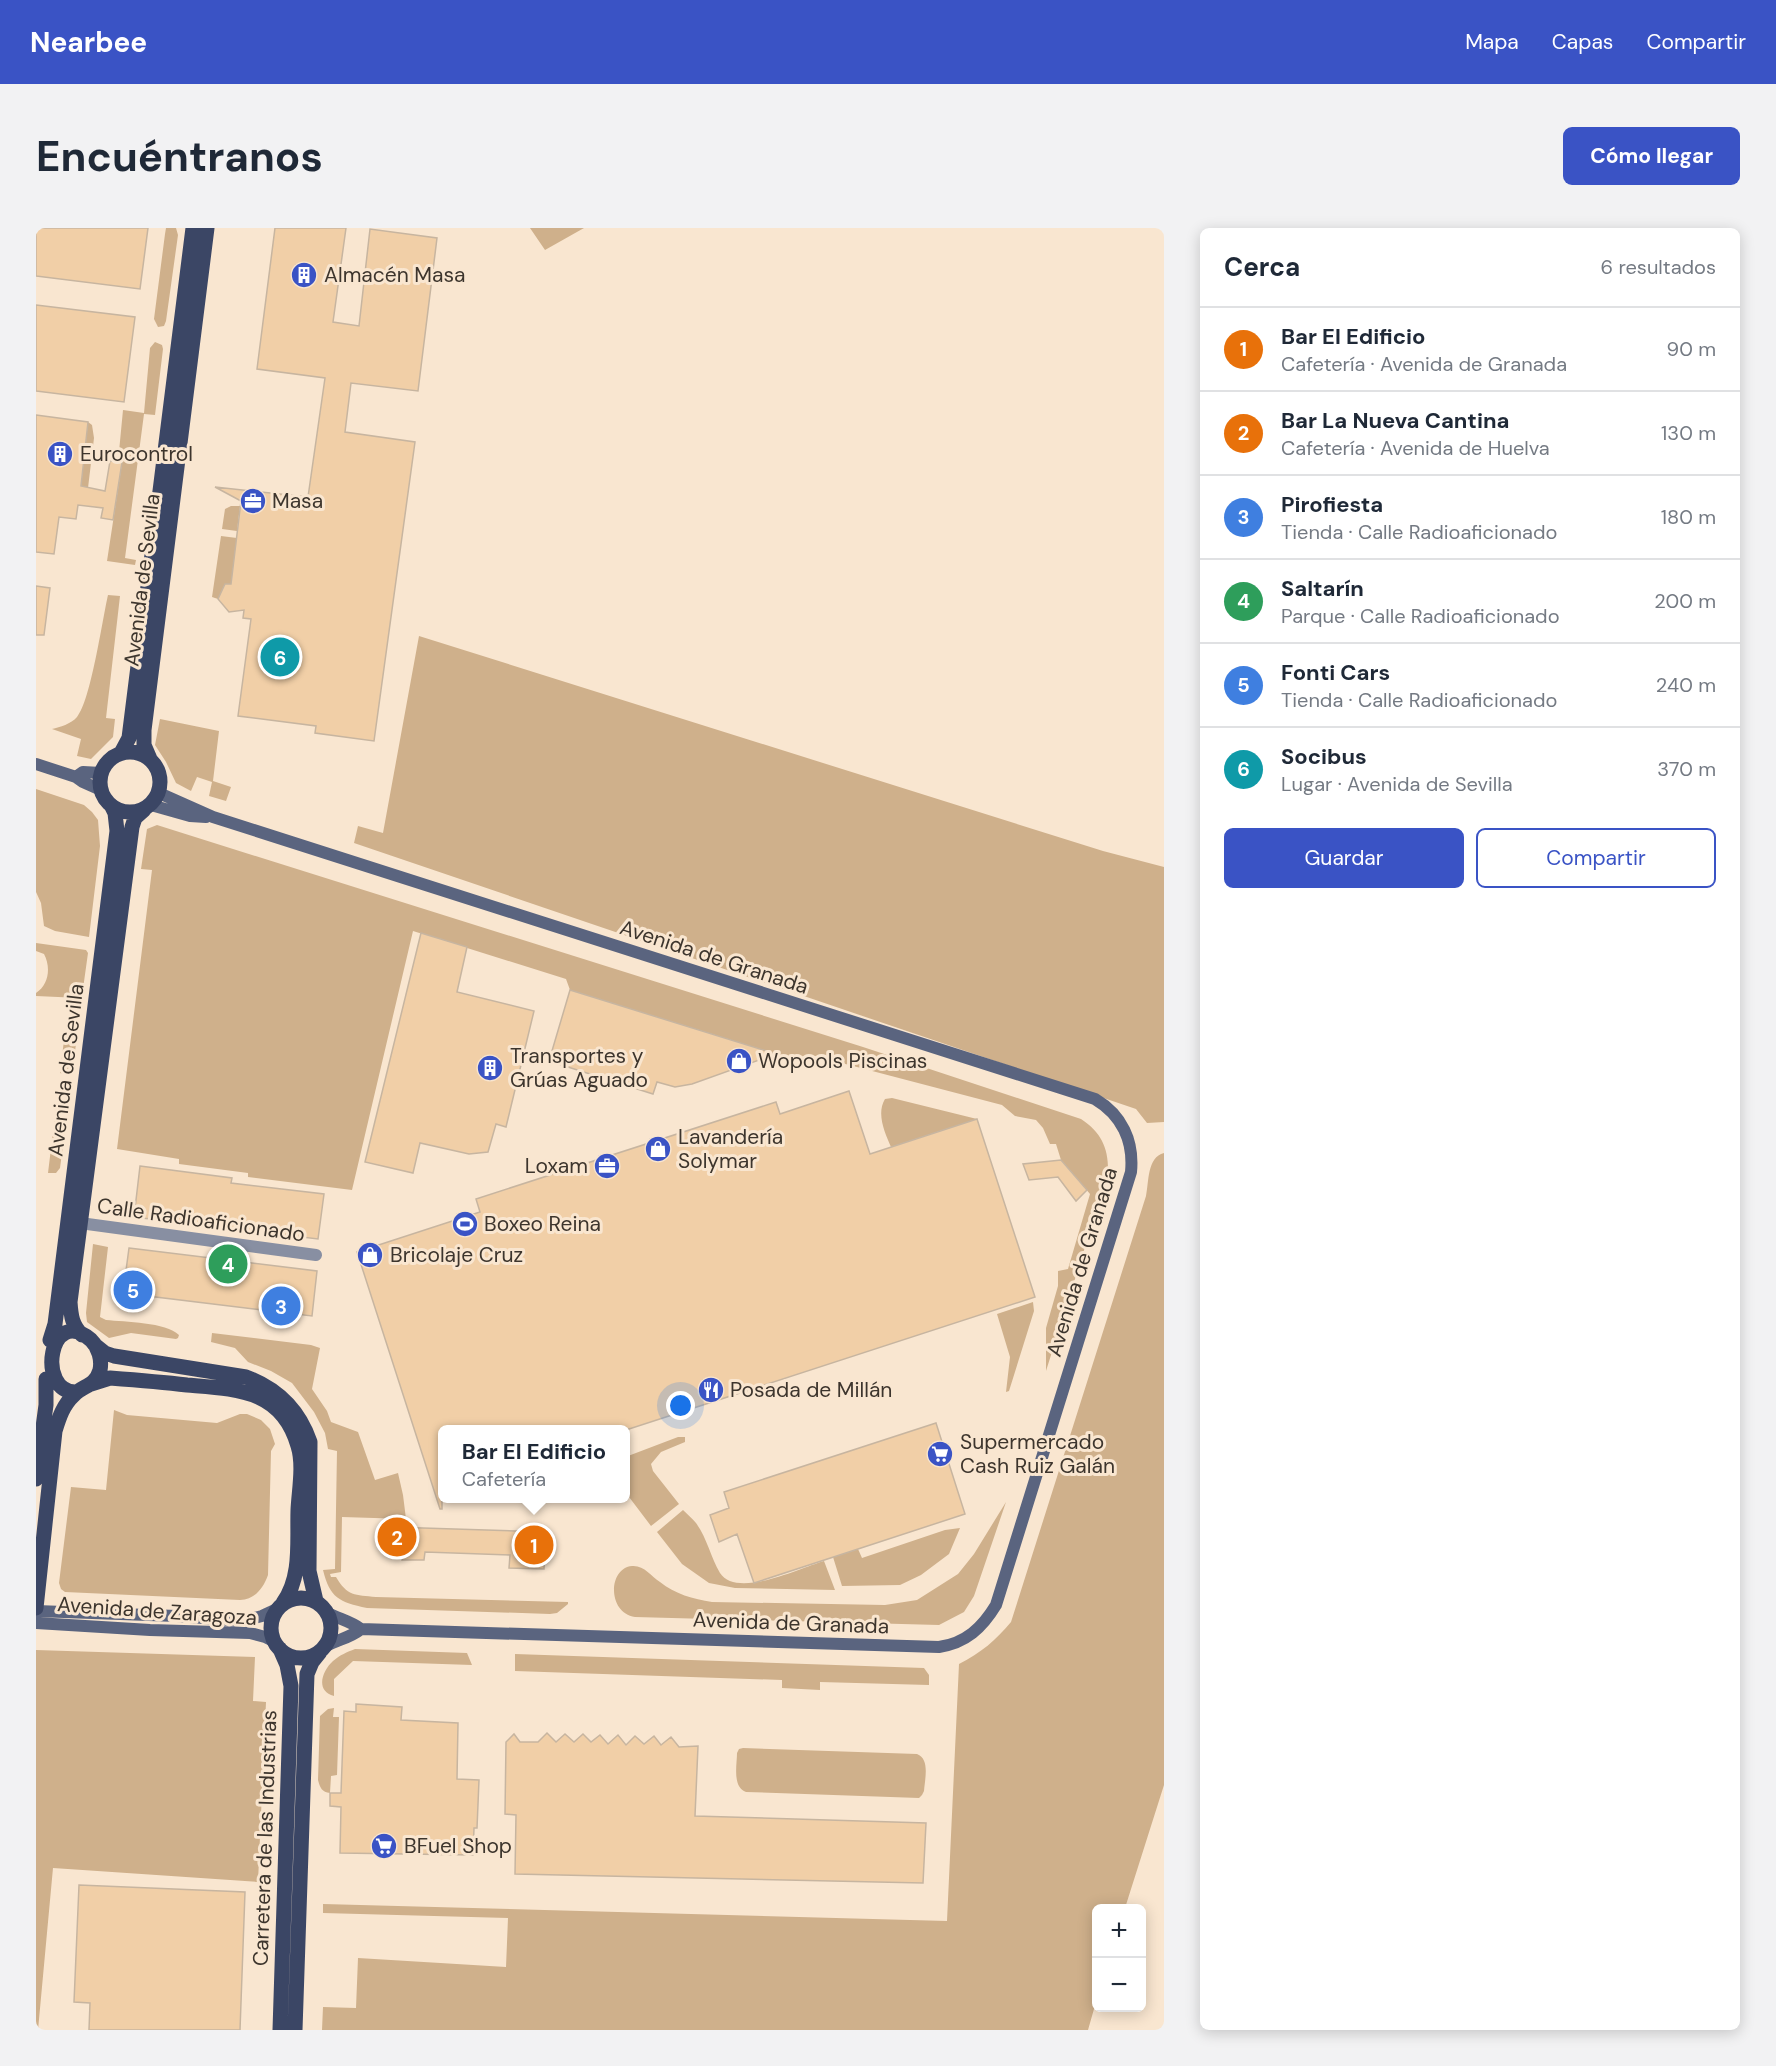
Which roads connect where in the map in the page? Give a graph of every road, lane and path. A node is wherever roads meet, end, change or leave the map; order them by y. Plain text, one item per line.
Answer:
1 (193, 228) edge
2 (207, 228) edge
3 (121, 753) junction
4 (150, 759) junction
5 (36, 764) edge
6 (101, 773) junction
7 (76, 777) junction
8 (101, 790) junction
9 (151, 802) junction
10 (111, 805) junction
11 (80, 1223) junction
12 (316, 1256) dead end
13 (82, 1335) junction
14 (50, 1340) junction
15 (95, 1345) junction
16 (46, 1379) junction
17 (91, 1384) junction
18 (76, 1392) junction
19 (36, 1479) edge
20 (316, 1601) junction
21 (280, 1606) junction
22 (36, 1610) edge
23 (328, 1613) junction
24 (36, 1623) edge
25 (361, 1629) junction
26 (277, 1646) junction
27 (323, 1649) junction
28 (280, 2030) edge
29 (295, 2030) edge

1 - 3 main road, Avenida de Sevilla
2 - 4 main road, Avenida de Sevilla
3 - 4 main road
3 - 6 main road
4 - 9 main road
5 - 7 street
6 - 7 street
6 - 8 main road
7 - 8 street
8 - 10 main road
9 - 10 main road
9 - 11 main road, Avenida de Sevilla
9 - 25 street, Avenida de Granada
10 - 14 main road, Avenida de Sevilla
11 - 12 street, Calle Radioaficionado
11 - 13 main road, Avenida de Sevilla
13 - 14 main road
13 - 15 main road
14 - 16 main road
15 - 17 main road
15 - 20 main road
16 - 18 main road
16 - 19 main road
17 - 18 main road
17 - 21 main road
18 - 22 main road
20 - 21 main road
20 - 23 main road
21 - 22 street, Avenida de Zaragoza
21 - 26 main road
23 - 25 street, Avenida de Granada
23 - 27 main road
24 - 26 street, Avenida de Zaragoza
25 - 27 street, Avenida de Granada
26 - 27 main road
26 - 28 main road, Carretera de las Industrias
27 - 29 main road, Carretera de las Industrias

